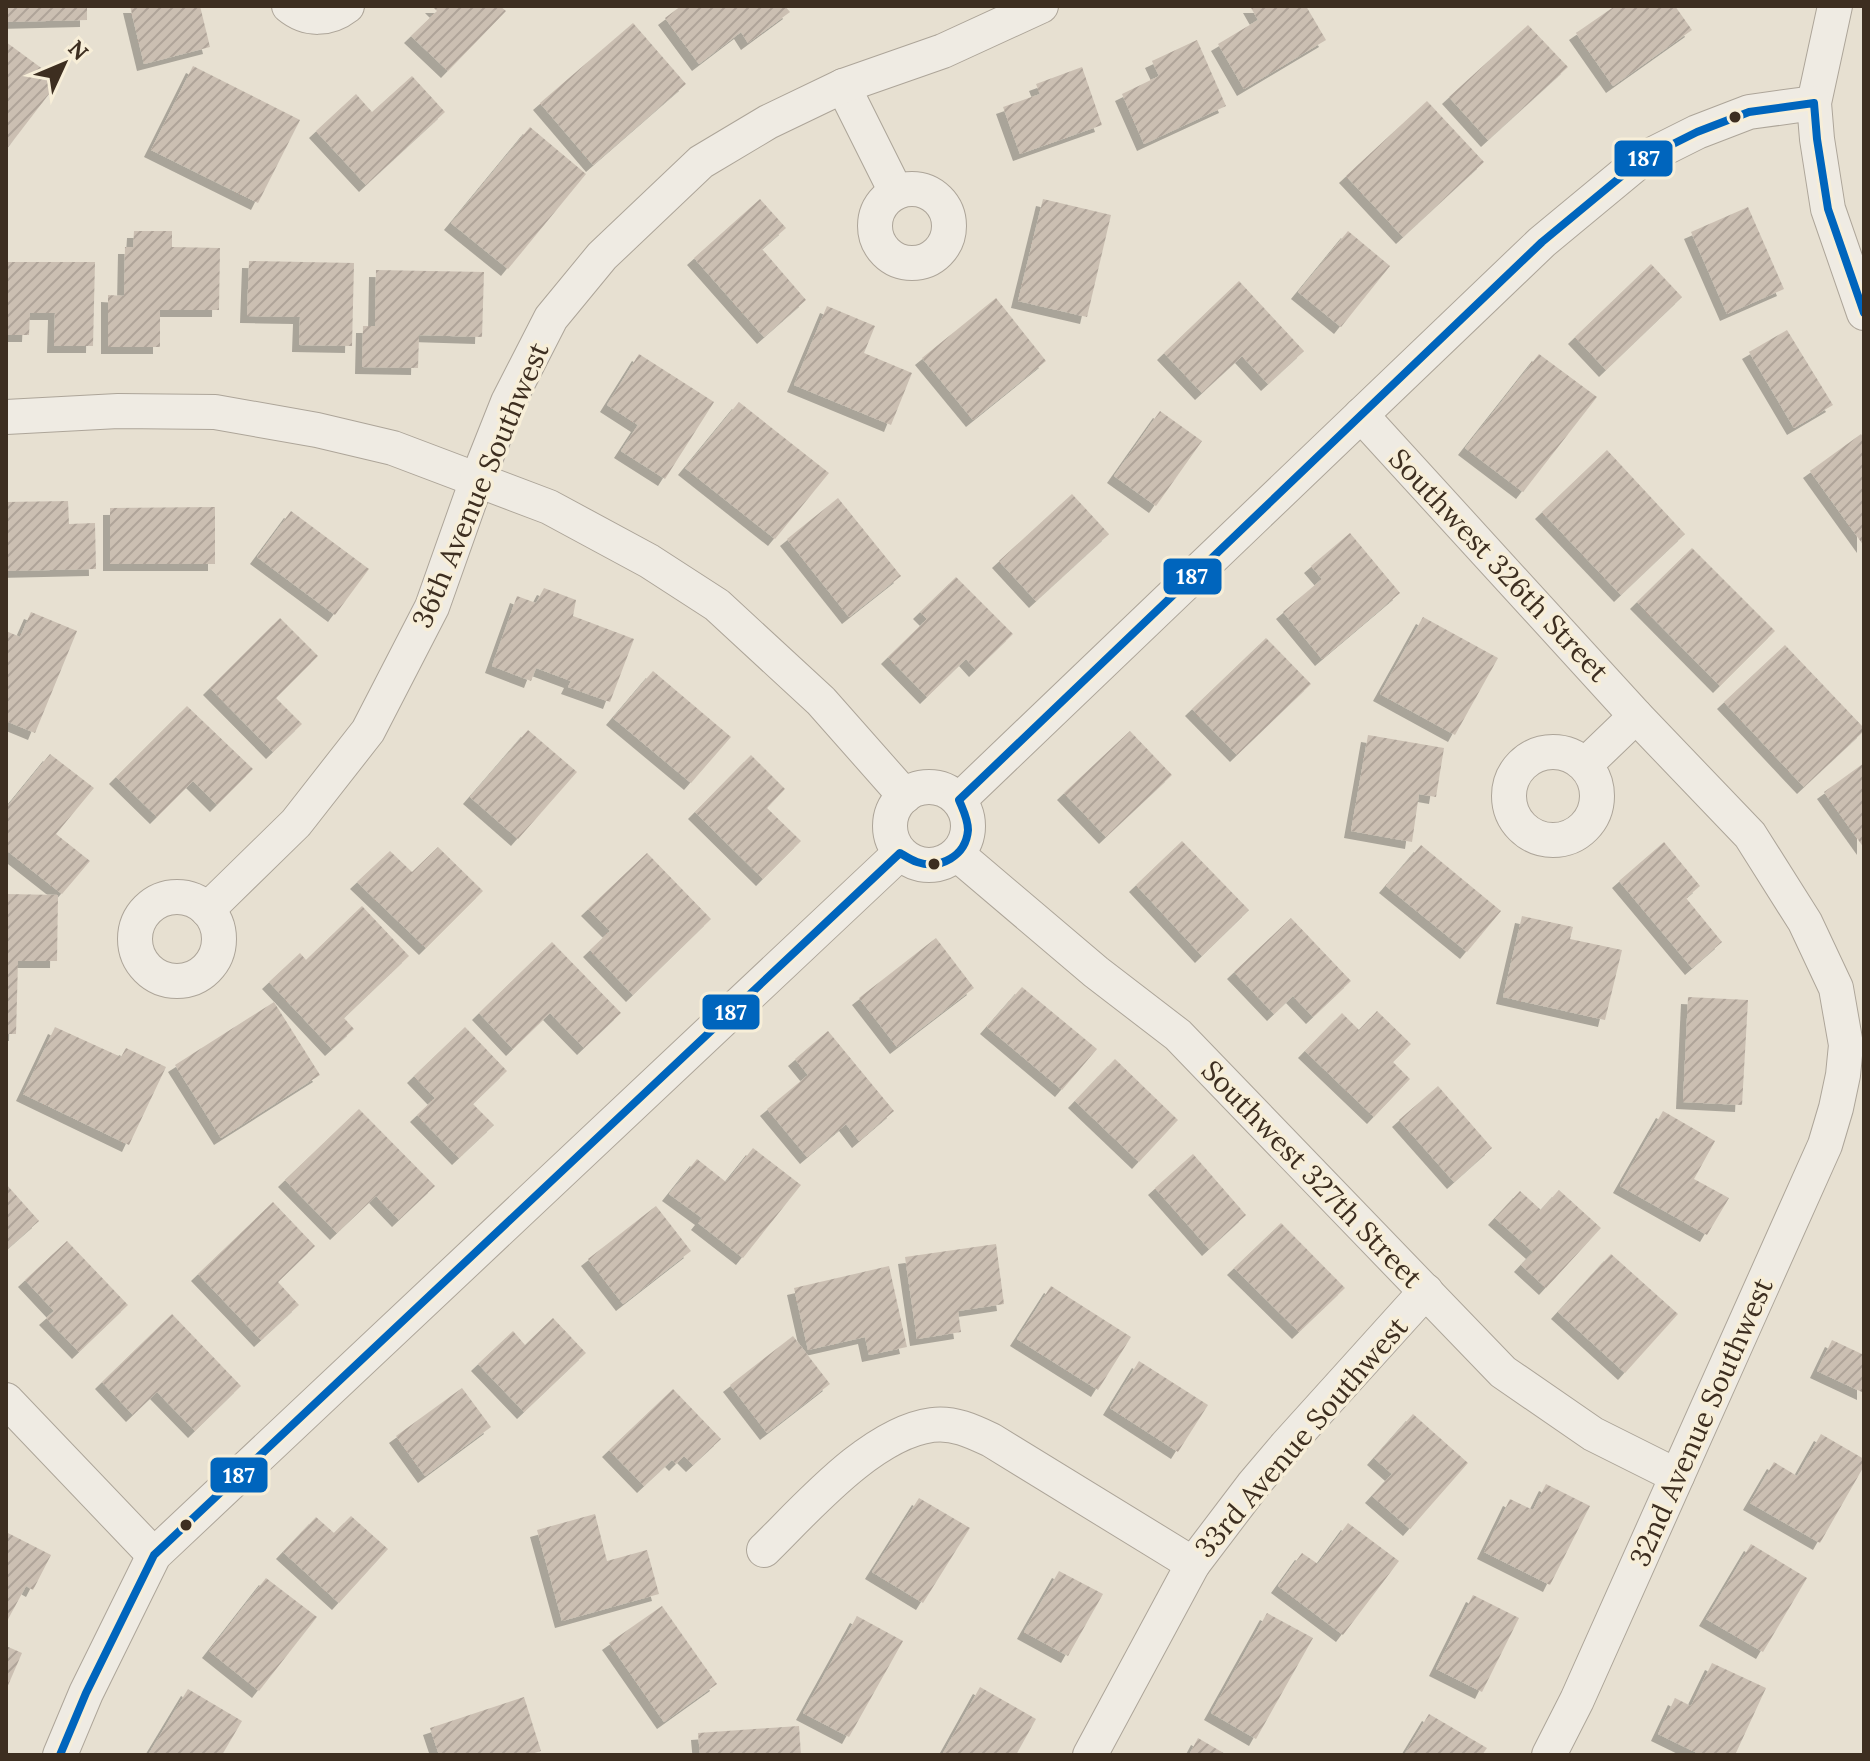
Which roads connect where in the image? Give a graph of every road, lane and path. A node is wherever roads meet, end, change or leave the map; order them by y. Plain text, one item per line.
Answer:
1 (289, 6) edge
2 (347, 6) edge
3 (1835, 6) edge
4 (1034, 7) edge
5 (843, 86) junction
6 (1814, 103) junction
7 (896, 192) dead end
8 (1864, 313) edge
9 (1361, 415) junction
10 (6, 417) edge
11 (477, 480) junction
12 (1636, 716) junction
13 (1585, 765) dead end
14 (905, 796) junction
15 (959, 800) junction
16 (900, 853) junction
17 (957, 854) junction
18 (207, 910) dead end
19 (1850, 1023) edge
20 (1853, 1085) edge
21 (1426, 1291) junction
22 (6, 1400) edge
23 (1677, 1476) junction
24 (764, 1550) dead end
25 (154, 1555) junction
26 (1193, 1564) junction
27 (60, 1755) edge
28 (1090, 1755) edge
29 (1549, 1755) edge

1 - 2 street
3 - 6 street
4 - 5 street, 36th Avenue Southwest
5 - 7 street
5 - 11 street, 36th Avenue Southwest
6 - 8 street
6 - 9 street
9 - 12 street, Southwest 326th Street
9 - 15 street
10 - 11 street
11 - 14 street
11 - 18 street, 36th Avenue Southwest
12 - 13 street
12 - 19 street, Southwest 326th Street
14 - 15 street
14 - 16 street
15 - 17 street
16 - 17 street
16 - 25 street
17 - 21 street, Southwest 327th Street
19 - 20 street, 32nd Avenue Southwest
20 - 23 street, 32nd Avenue Southwest
21 - 23 street, Southwest 327th Street
21 - 26 street, 33rd Avenue Southwest
22 - 25 street
23 - 29 street, 32nd Avenue Southwest
24 - 26 street
25 - 27 street
26 - 28 street, 33rd Avenue Southwest

